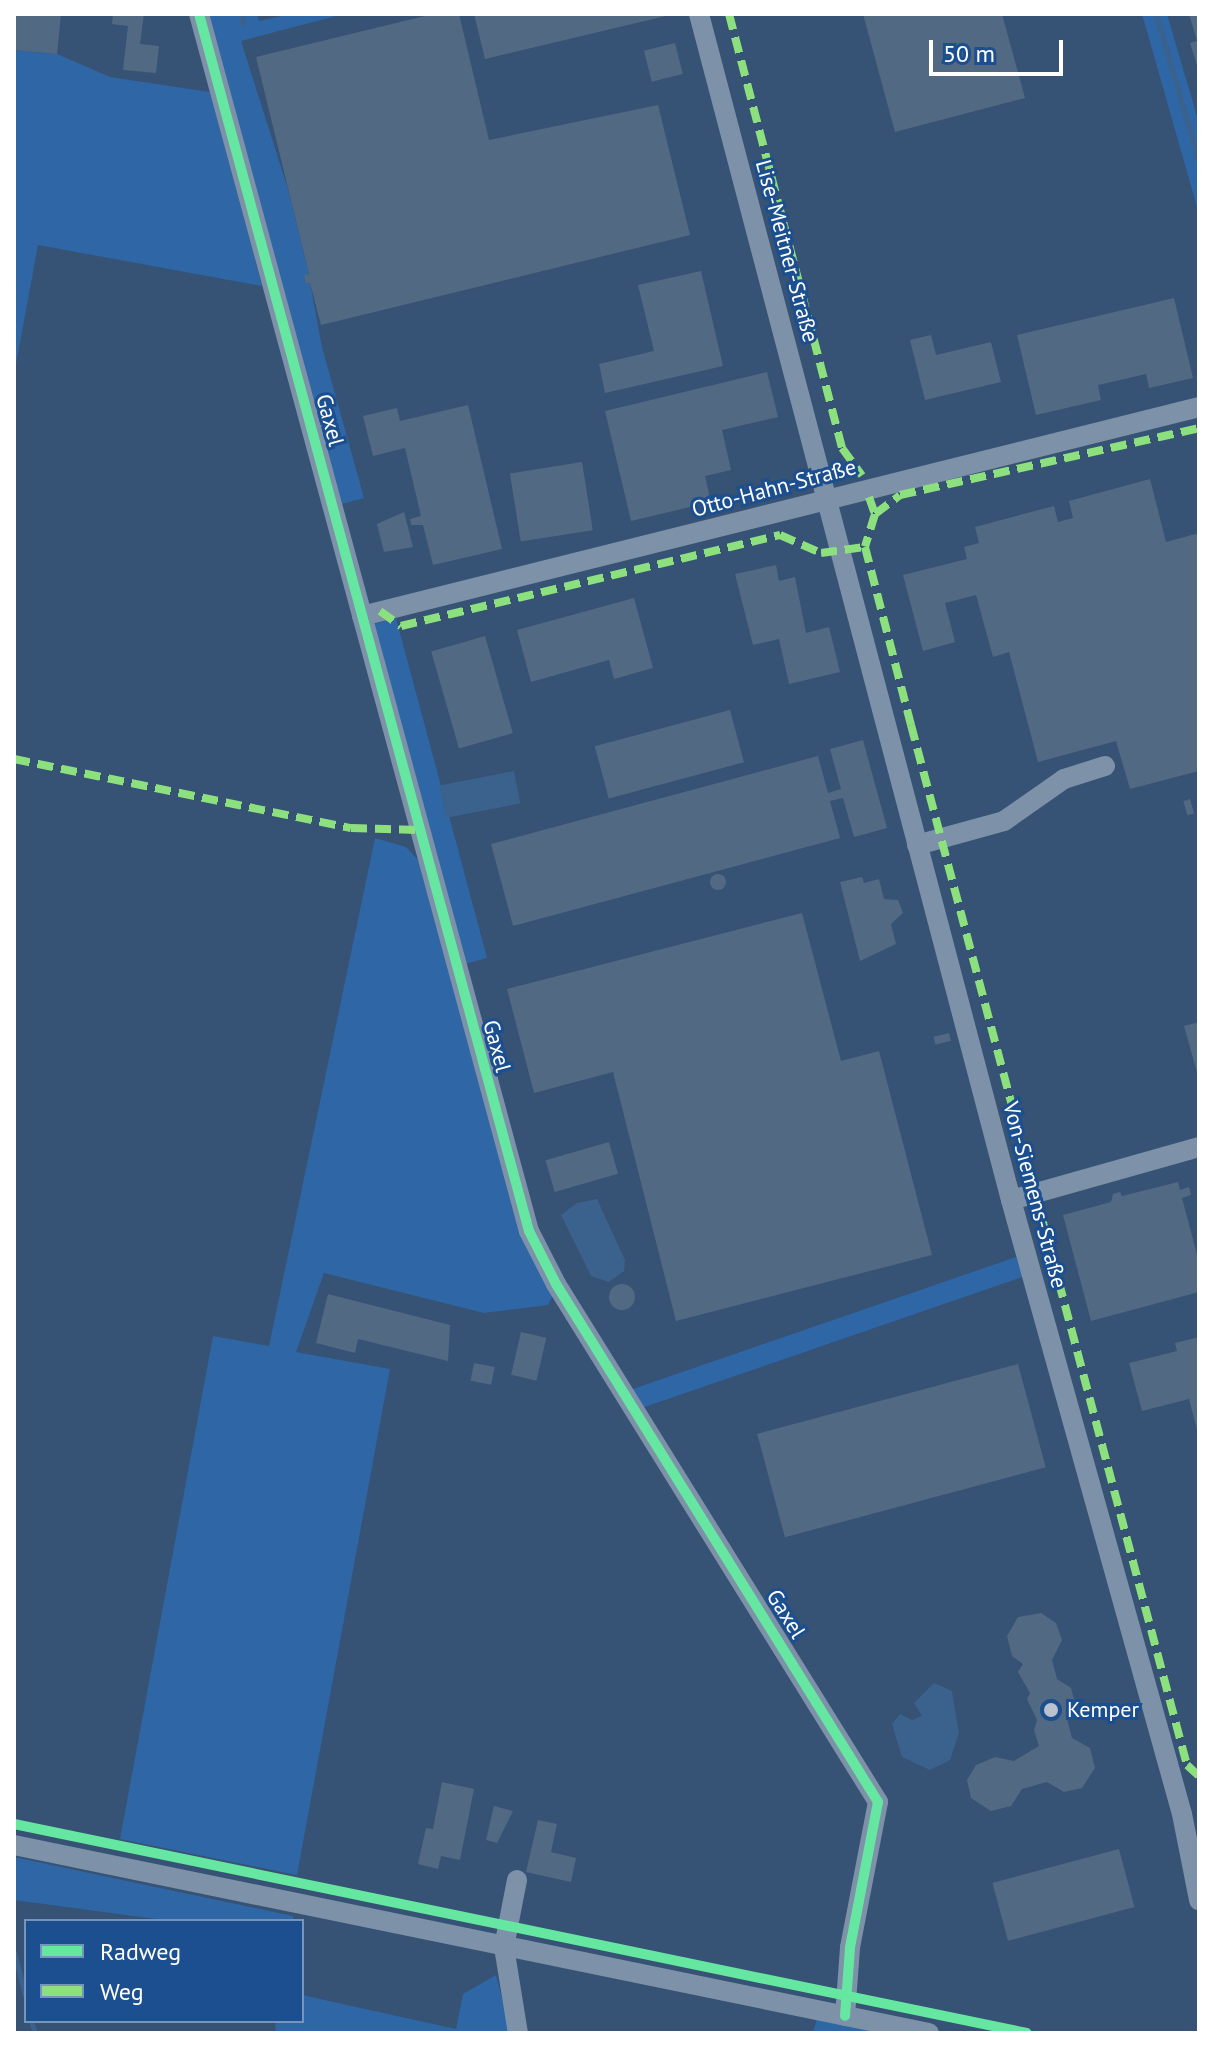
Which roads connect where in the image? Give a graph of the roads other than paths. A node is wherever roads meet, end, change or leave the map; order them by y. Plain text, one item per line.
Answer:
1 (199, 14) edge
2 (699, 14) edge
3 (1199, 407) edge
4 (829, 501) junction
5 (362, 616) junction
6 (1105, 766) dead end
7 (917, 845) junction
8 (1199, 1147) edge
9 (1011, 1200) junction
10 (1190, 1812) edge
11 (14, 1845) edge
12 (517, 1880) dead end
13 (1199, 1900) edge
14 (504, 1947) junction
15 (845, 2016) junction
16 (518, 2033) edge
17 (929, 2033) edge

1 - 5 street, Gaxel
2 - 4 street, Lise-Meitner-Straße
3 - 4 street, Otto-Hahn-Straße
4 - 5 street, Otto-Hahn-Straße
4 - 7 street, Von-Siemens-Straße
5 - 15 street, Gaxel
6 - 7 street
7 - 9 street, Von-Siemens-Straße
8 - 9 street
9 - 10 street, Von-Siemens-Straße
10 - 13 street, Von-Siemens-Straße
11 - 14 street
12 - 14 street
14 - 15 street
14 - 16 street
15 - 17 street

